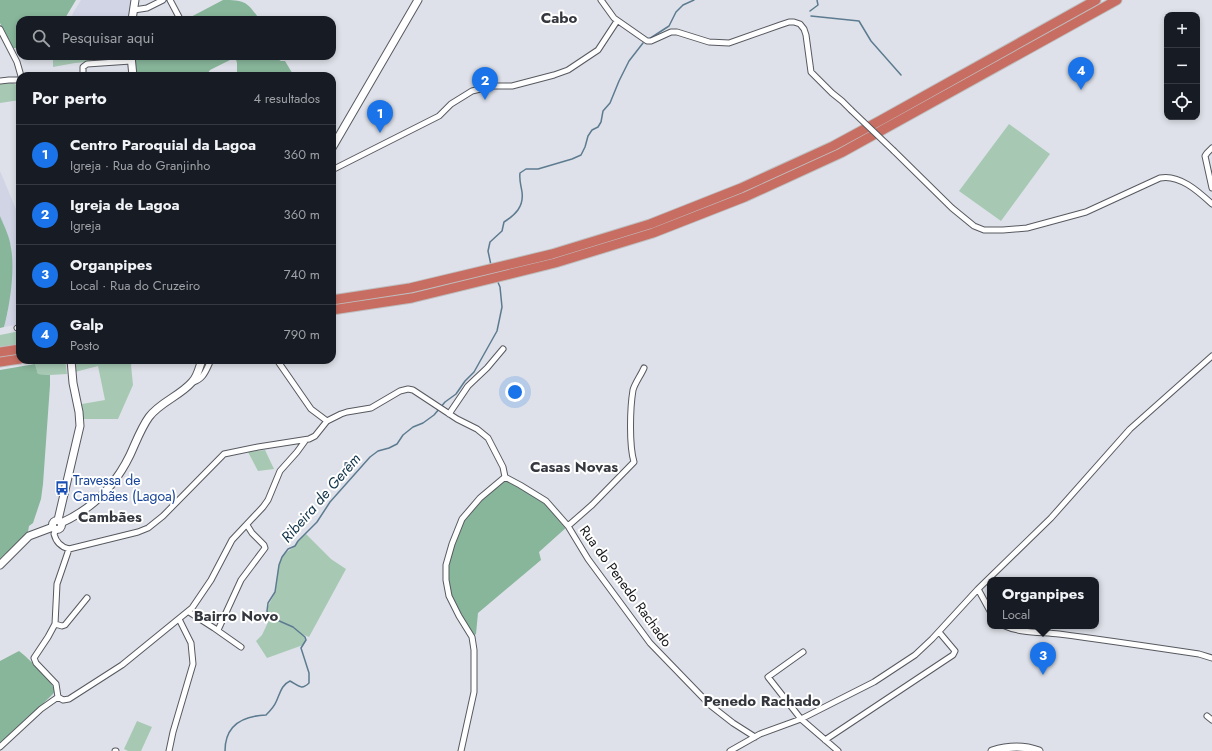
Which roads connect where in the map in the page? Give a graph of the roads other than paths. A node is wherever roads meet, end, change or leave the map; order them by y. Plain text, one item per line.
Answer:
1 (135, 0) edge
2 (163, 0) edge
3 (170, 0) edge
4 (418, 0) edge
5 (601, 0) edge
6 (1096, 0) edge
7 (1117, 0) edge
8 (134, 10) junction
9 (133, 16) edge
10 (178, 16) edge
11 (617, 21) junction
12 (0, 29) edge
13 (16, 53) edge
14 (18, 60) edge
15 (116, 60) edge
16 (131, 60) edge
17 (20, 72) edge
18 (82, 72) edge
19 (133, 72) edge
20 (16, 80) edge
21 (0, 81) edge
22 (336, 141) edge
23 (1212, 148) edge
24 (336, 168) edge
25 (1212, 188) edge
26 (1212, 202) edge
27 (336, 299) edge
28 (336, 309) edge
29 (503, 349) dead end
30 (16, 350) edge
31 (0, 352) edge
32 (1212, 356) edge
33 (16, 360) edge
34 (0, 362) edge
35 (71, 364) edge
36 (201, 364) edge
37 (209, 364) edge
38 (280, 364) edge
39 (644, 368) dead end
40 (192, 382) junction
41 (449, 414) junction
42 (327, 422) junction
43 (305, 441) junction
44 (505, 477) junction
45 (60, 522) junction
46 (247, 525) junction
47 (568, 526) junction
48 (54, 528) junction
49 (69, 548) junction
50 (0, 565) edge
51 (990, 577) edge
52 (987, 580) edge
53 (978, 589) junction
54 (87, 598) dead end
55 (987, 606) edge
56 (189, 612) junction
57 (179, 619) junction
58 (55, 624) junction
59 (1012, 629) edge
60 (218, 630) junction
61 (939, 632) junction
62 (241, 647) dead end
63 (803, 652) dead end
64 (1212, 658) edge
65 (58, 697) junction
66 (1207, 716) dead end
67 (801, 718) junction
68 (1212, 720) edge
69 (755, 737) junction
70 (825, 740) junction
71 (0, 747) edge
72 (169, 751) edge
73 (461, 751) edge
74 (730, 751) edge
75 (838, 751) edge
76 (992, 751) edge
77 (1039, 751) edge

1 - 8 street
2 - 8 street
3 - 10 street
4 - 22 street
5 - 11 street
6 - 27 highway
7 - 28 highway
8 - 9 street
11 - 24 street
11 - 26 street, bridge
12 - 13 street
14 - 17 street
15 - 18 street
16 - 19 street
20 - 21 street
23 - 25 street
29 - 41 street
30 - 31 highway
32 - 51 street
33 - 34 highway
35 - 45 street
36 - 40 street
37 - 40 street
38 - 42 street
39 - 47 street
40 - 45 street
41 - 42 street
41 - 44 street
42 - 43 street
43 - 46 street
43 - 49 street
44 - 47 street, Rua do Penedo Rachado
44 - 73 street
45 - 48 street
46 - 56 street
46 - 60 street
47 - 69 street, Rua do Penedo Rachado
48 - 49 street
48 - 50 street
49 - 58 street
52 - 53 street
53 - 55 street
53 - 61 street
54 - 58 street
56 - 57 street
56 - 60 street
57 - 65 street
57 - 72 street
58 - 65 street
59 - 64 street
60 - 62 street
61 - 67 street
61 - 70 street
63 - 67 street
65 - 71 street
66 - 68 street
67 - 69 street
67 - 70 street
69 - 74 street
70 - 75 street
76 - 77 street

